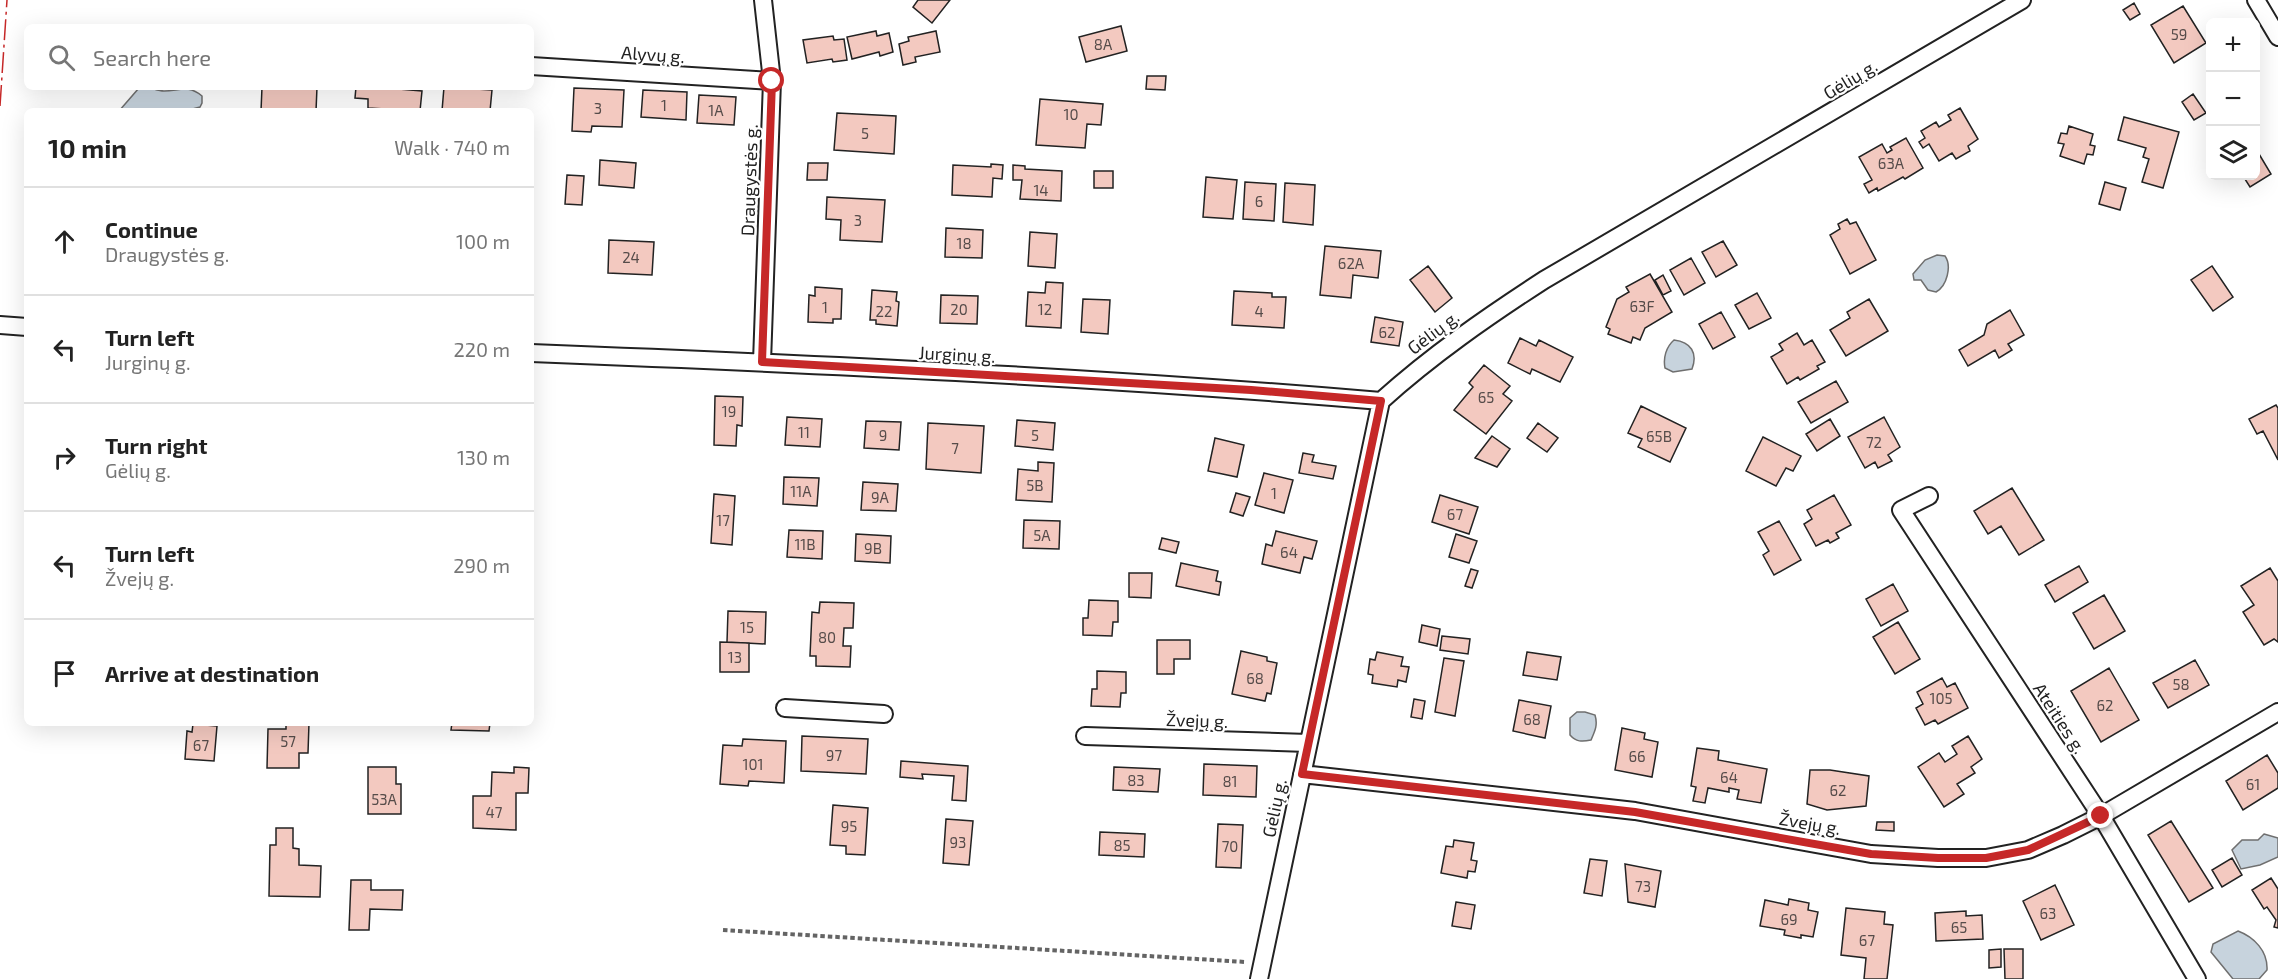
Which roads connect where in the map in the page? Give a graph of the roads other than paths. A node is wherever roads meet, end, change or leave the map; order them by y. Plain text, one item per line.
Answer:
1 (763, 0) edge
2 (2022, 0) edge
3 (2256, 0) edge
4 (2278, 37) edge
5 (534, 66) edge
6 (772, 81) junction
7 (0, 325) edge
8 (24, 327) edge
9 (534, 353) edge
10 (762, 362) junction
11 (1381, 401) junction
12 (1929, 496) dead end
13 (785, 708) dead end
14 (2278, 712) edge
15 (884, 714) dead end
16 (1085, 736) dead end
17 (1308, 743) junction
18 (1302, 774) junction
19 (2101, 816) junction
20 (1260, 971) edge
21 (2197, 979) edge

1 - 6 street, Draugystės g.
2 - 11 street, Gėlių g.
3 - 4 street
5 - 6 street, Alyvų g.
6 - 10 street, Draugystės g.
7 - 8 street
9 - 10 street, Jurginų g.
10 - 11 street, Jurginų g.
11 - 17 street, Gėlių g.
12 - 19 street, Ateities g.
13 - 15 street
14 - 19 street, Žvejų g.
16 - 17 street, Žvejų g.
17 - 18 street, Gėlių g.
18 - 19 street, Žvejų g.
18 - 20 street, Gėlių g.
19 - 21 street, Ateities g.

